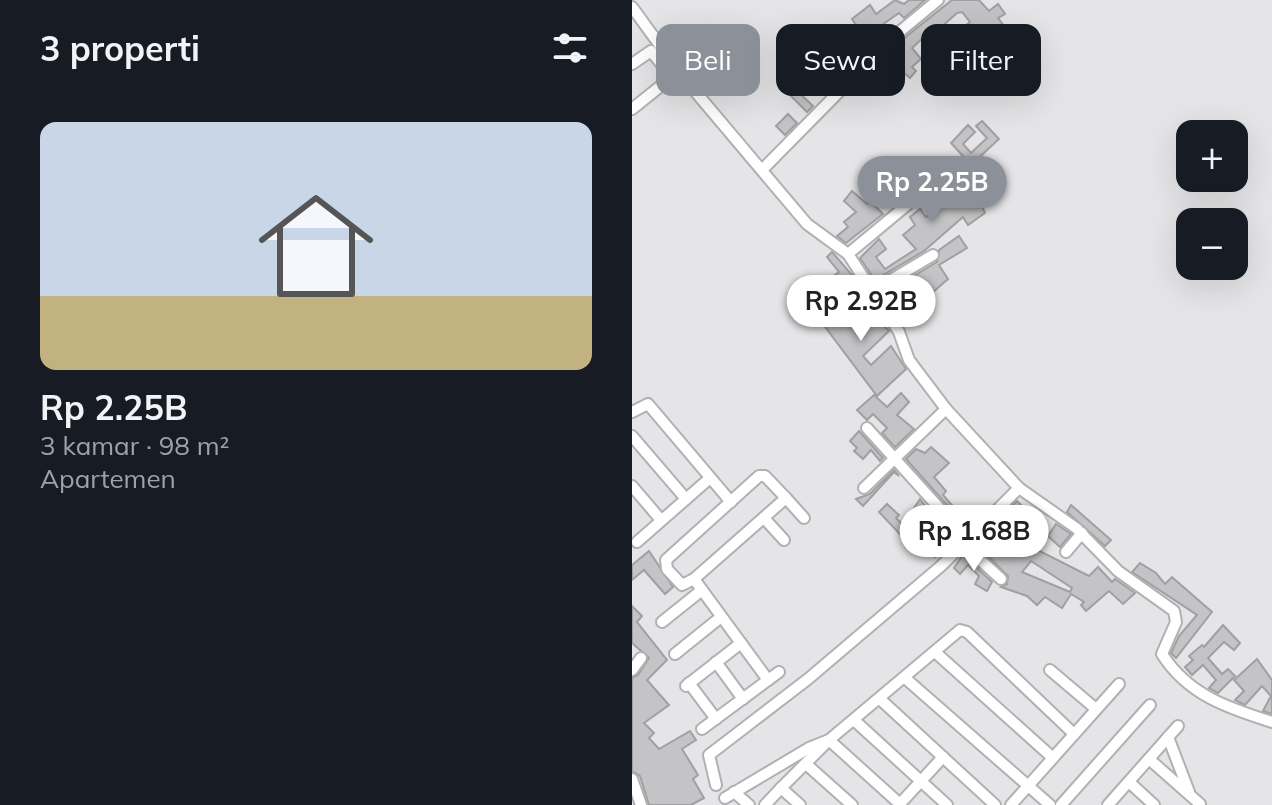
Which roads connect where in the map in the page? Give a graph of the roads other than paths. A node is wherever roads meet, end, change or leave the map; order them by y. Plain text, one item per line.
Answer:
1 (938, 0) edge
2 (632, 7) edge
3 (632, 64) edge
4 (632, 109) edge
5 (762, 170) junction
6 (907, 205) dead end
7 (848, 254) junction
8 (933, 255) dead end
9 (871, 292) junction
10 (946, 409) junction
11 (632, 412) edge
12 (867, 428) dead end
13 (632, 436) edge
14 (894, 458) junction
15 (710, 478) junction
16 (632, 486) edge
17 (864, 488) dead end
18 (1019, 488) junction
19 (786, 498) junction
20 (686, 499) junction
21 (636, 500) edge
22 (731, 502) junction
23 (764, 518) junction
24 (804, 518) dead end
25 (661, 520) junction
26 (1082, 533) junction
27 (784, 540) dead end
28 (637, 542) dead end
29 (963, 544) junction
30 (1066, 552) dead end
31 (694, 579) junction
32 (1001, 579) dead end
33 (702, 590) junction
34 (721, 617) junction
35 (662, 622) dead end
36 (741, 643) junction
37 (935, 652) junction
38 (675, 654) dead end
39 (641, 658) dead end
40 (716, 662) junction
41 (632, 670) edge
42 (1050, 670) dead end
43 (779, 672) dead end
44 (905, 678) junction
45 (768, 680) junction
46 (1119, 684) dead end
47 (743, 699) junction
48 (881, 700) junction
49 (1150, 705) dead end
50 (1096, 709) junction
51 (716, 719) junction
52 (855, 721) junction
53 (1272, 722) edge
54 (1178, 726) dead end
55 (702, 729) dead end
56 (1074, 734) junction
57 (1168, 737) junction
58 (829, 740) junction
59 (943, 757) junction
60 (1053, 758) junction
61 (1149, 759) junction
62 (806, 764) junction
63 (632, 779) edge
64 (921, 781) junction
65 (1129, 782) junction
66 (716, 785) dead end
67 (1028, 785) junction
68 (781, 788) junction
69 (1190, 794) junction
70 (1200, 804) edge
71 (641, 805) edge
72 (749, 805) edge
73 (765, 805) edge
74 (800, 805) edge
75 (852, 805) edge
76 (900, 805) edge
77 (947, 805) edge
78 (995, 805) edge
79 (1011, 805) edge
80 (1050, 805) edge
81 (1061, 805) edge
82 (1108, 805) edge
83 (1154, 805) edge

1 - 5 street
2 - 5 street
3 - 4 street
5 - 7 street
6 - 7 street
7 - 9 street
8 - 9 street
9 - 10 street
10 - 14 street
10 - 18 street
11 - 15 street
12 - 14 street
13 - 20 street
14 - 17 street
14 - 29 street
15 - 20 street
15 - 22 street
16 - 21 street
18 - 26 street
18 - 29 street
19 - 22 street
19 - 23 street
19 - 24 street
20 - 25 street
21 - 25 street
22 - 31 street
23 - 27 street
23 - 31 street
25 - 28 street
26 - 30 street
26 - 53 street
29 - 32 street
29 - 66 street
31 - 33 street
33 - 34 street
33 - 35 street
34 - 36 street
34 - 38 street
36 - 40 street
36 - 45 street
37 - 44 street
37 - 56 street
37 - 60 street
39 - 41 street
40 - 47 street
40 - 51 street
42 - 50 street
43 - 45 street
44 - 48 street
44 - 67 street
45 - 47 street
46 - 50 street
47 - 51 street
48 - 52 street
48 - 59 street
49 - 81 street
50 - 56 street
51 - 55 street
52 - 58 street
52 - 64 street
54 - 57 street
56 - 60 street
57 - 61 street
57 - 69 street
58 - 62 street
58 - 72 street
58 - 76 street
59 - 64 street
59 - 78 street
60 - 67 street
61 - 65 street
61 - 69 street
62 - 68 street
62 - 75 street
63 - 71 street
64 - 76 street
64 - 77 street
65 - 82 street
65 - 83 street
67 - 79 street
67 - 80 street
68 - 73 street
68 - 74 street
69 - 70 street

